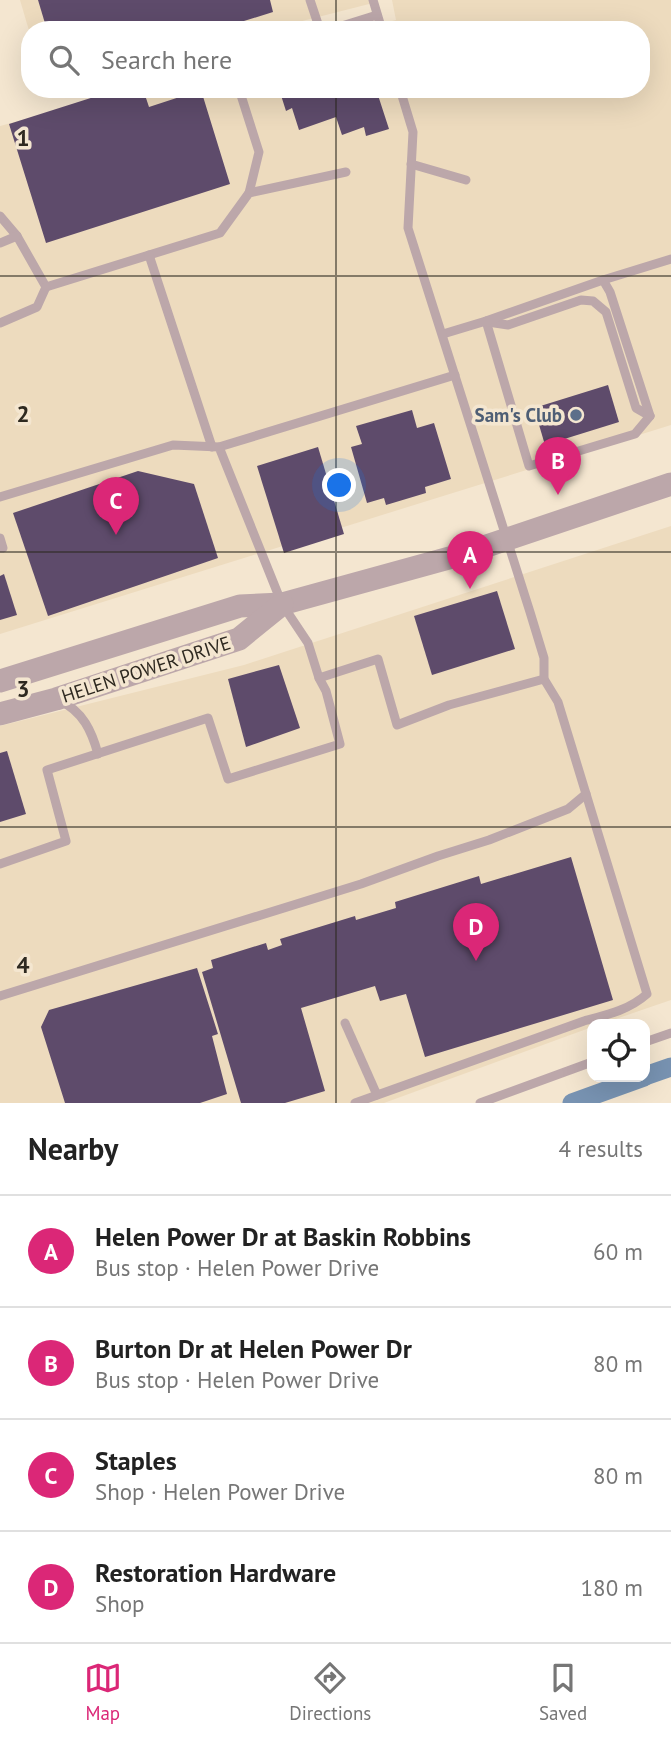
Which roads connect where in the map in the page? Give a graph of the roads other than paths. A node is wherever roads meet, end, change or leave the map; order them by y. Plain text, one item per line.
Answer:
1 (310, 0) edge
2 (373, 0) edge
3 (377, 15) junction
4 (317, 21) edge
5 (358, 21) edge
6 (379, 21) edge
7 (242, 98) edge
8 (403, 98) edge
9 (411, 164) junction
10 (346, 172) dead end
11 (466, 180) dead end
12 (248, 194) junction
13 (0, 216) edge
14 (17, 236) junction
15 (0, 243) edge
16 (149, 255) junction
17 (671, 259) edge
18 (603, 280) junction
19 (46, 287) junction
20 (486, 321) junction
21 (0, 323) edge
22 (443, 334) junction
23 (455, 375) junction
24 (650, 416) junction
25 (215, 447) junction
26 (671, 484) edge
27 (0, 497) edge
28 (0, 538) edge
29 (508, 539) junction
30 (0, 548) edge
31 (282, 604) junction
32 (319, 678) junction
33 (544, 679) junction
34 (0, 681) edge
35 (56, 699) junction
36 (0, 714) edge
37 (98, 754) junction
38 (586, 794) junction
39 (0, 864) edge
40 (1, 992) edge
41 (345, 1023) dead end
42 (671, 1033) edge
43 (650, 1040) edge
44 (587, 1064) edge
45 (377, 1095) junction
46 (355, 1103) edge
47 (480, 1103) edge

1 - 4 lane
2 - 3 lane
3 - 5 lane
3 - 6 lane
7 - 12 lane
8 - 9 lane
9 - 11 lane
9 - 22 lane
10 - 12 lane
12 - 16 lane
13 - 14 lane
14 - 15 lane
14 - 19 lane
16 - 19 lane
16 - 25 lane
17 - 18 lane
18 - 20 lane
18 - 24 lane
19 - 21 lane
20 - 22 lane
20 - 24 lane
20 - 24 lane
22 - 23 lane
23 - 25 lane
23 - 29 lane
25 - 27 lane
25 - 31 lane
26 - 29 street, HELEN POWER DRIVE
28 - 30 lane
29 - 31 street, HELEN POWER DRIVE
29 - 33 lane
31 - 32 lane
31 - 34 street, HELEN POWER DRIVE
31 - 35 street, HELEN POWER DRIVE
32 - 33 lane
32 - 37 lane
33 - 38 lane
35 - 36 street, HELEN POWER DRIVE
35 - 37 lane
37 - 39 lane
38 - 40 lane
38 - 45 lane
41 - 45 lane
42 - 43 lane
44 - 47 lane
45 - 46 lane

